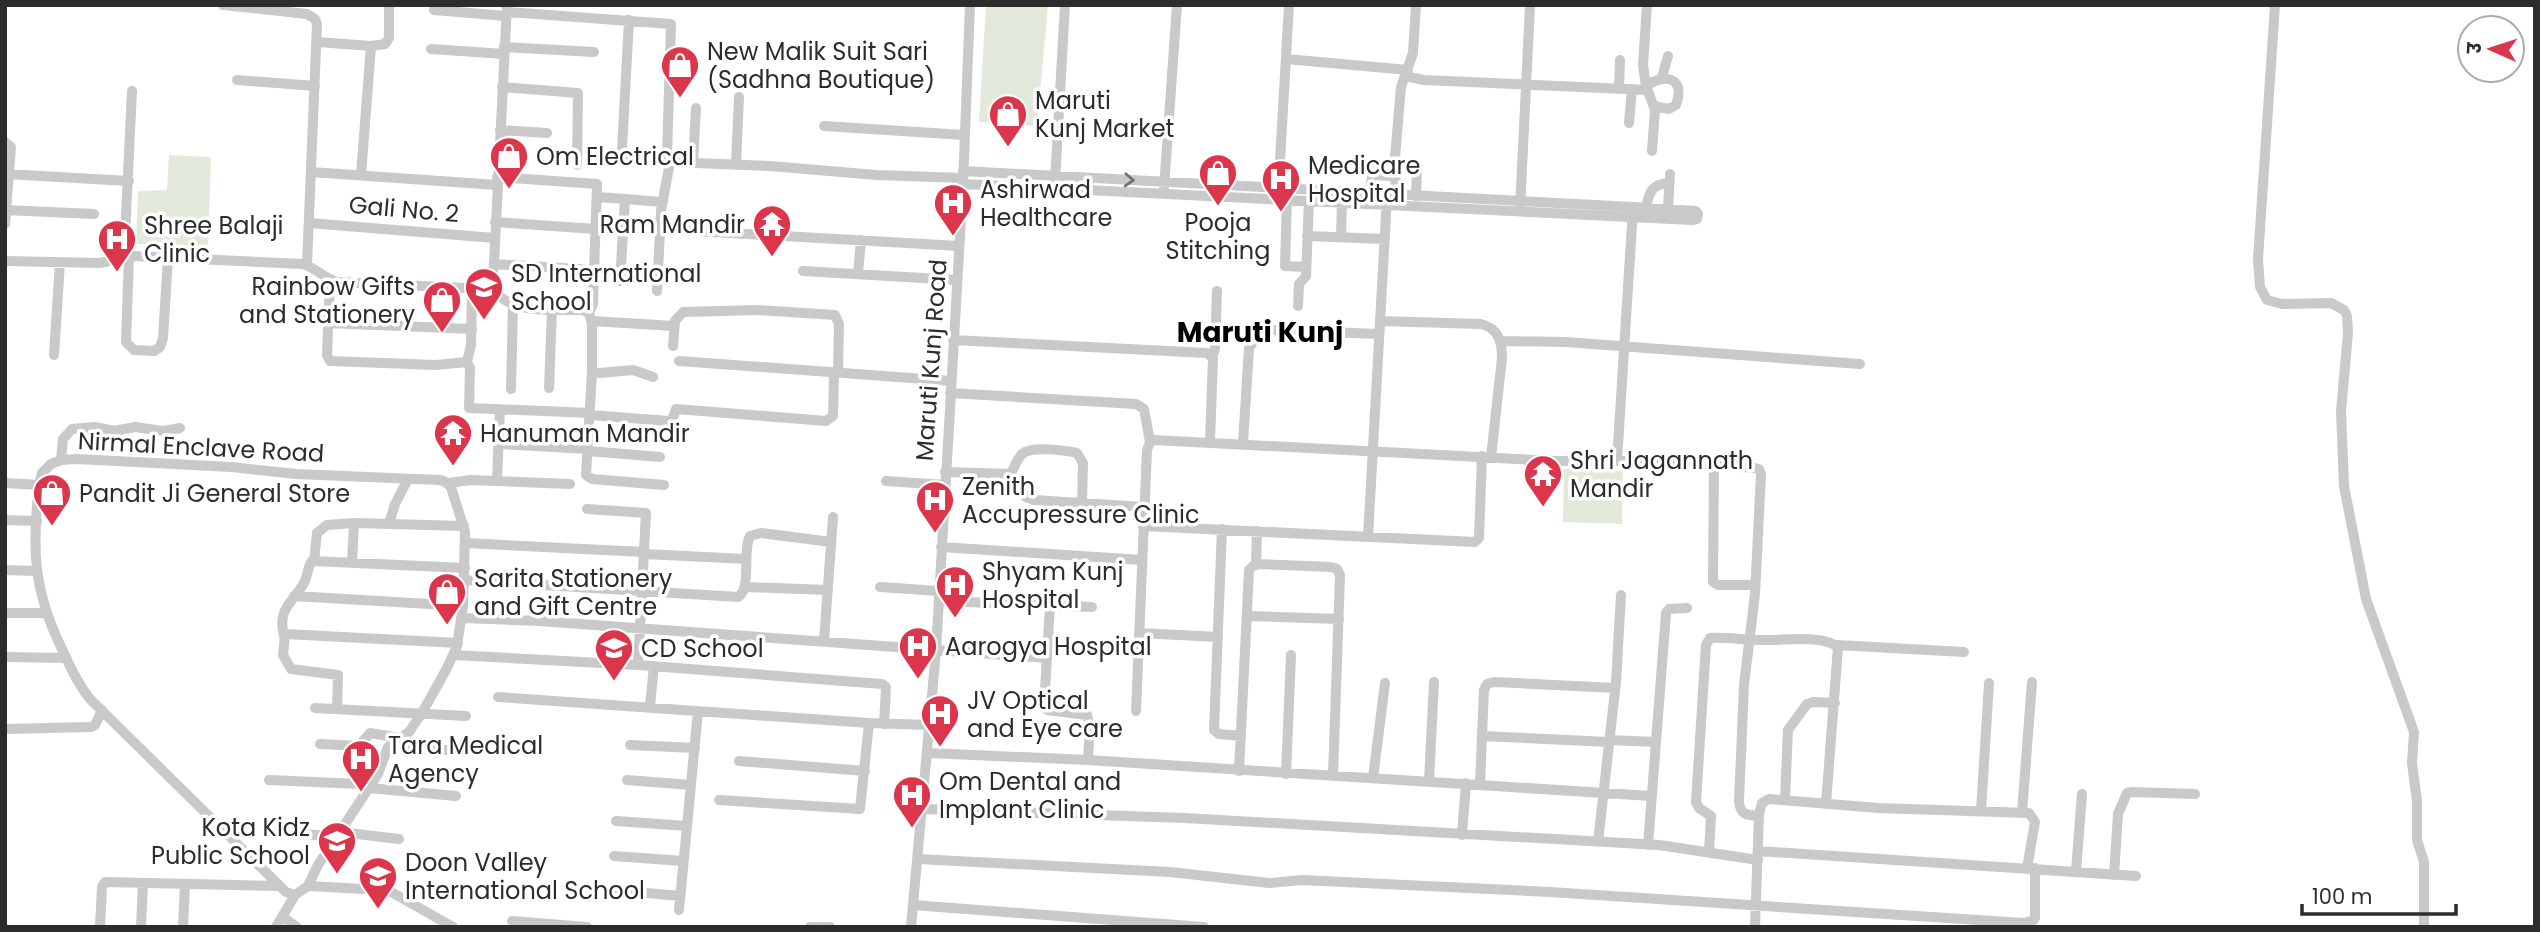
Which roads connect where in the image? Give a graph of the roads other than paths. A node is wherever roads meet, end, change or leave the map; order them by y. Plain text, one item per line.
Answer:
1 (223, 5) edge
2 (389, 5) edge
3 (970, 5) edge
4 (1065, 5) edge
5 (1177, 5) edge
6 (1289, 5) edge
7 (1416, 5) edge
8 (1531, 5) edge
9 (1647, 5) edge
10 (2275, 5) edge
11 (299, 9) edge
12 (434, 10) dead end
13 (507, 11) edge
14 (584, 11) edge
15 (629, 20) junction
16 (318, 42) junction
17 (371, 46) junction
18 (431, 49) dead end
19 (504, 50) junction
20 (594, 52) dead end
21 (1668, 56) dead end
22 (1286, 59) junction
23 (1620, 60) dead end
24 (1407, 73) junction
25 (1662, 77) junction
26 (237, 80) dead end
27 (1527, 84) junction
28 (316, 86) junction
29 (502, 87) junction
30 (1647, 88) junction
31 (1619, 89) junction
32 (1632, 89) junction
33 (132, 91) dead end
34 (739, 97) dead end
35 (1654, 106) junction
36 (696, 108) dead end
37 (1629, 123) dead end
38 (824, 126) dead end
39 (500, 130) junction
40 (547, 133) dead end
41 (964, 135) junction
42 (5, 142) edge
43 (1652, 151) dead end
44 (1395, 157) dead end
45 (668, 160) junction
46 (693, 163) junction
47 (736, 164) junction
48 (577, 165) dead end
49 (1417, 169) dead end
50 (311, 172) junction
51 (7, 174) edge
52 (361, 175) junction
53 (1056, 176) junction
54 (963, 178) junction
55 (129, 181) junction
56 (497, 181) junction
57 (1164, 187) junction
58 (1055, 188) junction
59 (1370, 193) junction
60 (1281, 195) junction
61 (1416, 195) junction
62 (598, 197) junction
63 (1390, 197) junction
64 (625, 199) junction
65 (1309, 200) junction
66 (1342, 201) junction
67 (662, 202) junction
68 (1520, 206) junction
69 (1646, 208) junction
70 (1668, 209) junction
71 (6, 210) edge
72 (1633, 212) junction
73 (94, 214) dead end
74 (495, 222) junction
75 (310, 223) junction
76 (5, 224) edge
77 (596, 229) junction
78 (659, 229) junction
79 (1307, 236) junction
80 (495, 237) junction
81 (1341, 237) junction
82 (1385, 239) junction
83 (861, 240) junction
84 (960, 246) junction
85 (127, 256) junction
86 (168, 257) junction
87 (5, 261) edge
88 (60, 262) junction
89 (494, 264) junction
90 (307, 265) junction
91 (1306, 267) junction
92 (594, 270) junction
93 (803, 271) dead end
94 (858, 274) junction
95 (957, 279) junction
96 (330, 280) junction
97 (620, 281) dead end
98 (491, 286) junction
99 (472, 290) junction
100 (657, 291) dead end
101 (1217, 291) dead end
102 (513, 305) junction
103 (1298, 306) dead end
104 (552, 309) junction
105 (590, 317) junction
106 (1380, 321) junction
107 (327, 323) junction
108 (674, 326) junction
109 (472, 329) junction
110 (1379, 334) junction
111 (953, 340) junction
112 (1501, 341) junction
113 (673, 346) dead end
114 (1625, 346) junction
115 (54, 355) dead end
116 (1212, 356) junction
117 (679, 360) dead end
118 (467, 362) junction
119 (1860, 364) dead end
120 (592, 372) junction
121 (836, 373) junction
122 (653, 377) dead end
123 (951, 380) junction
124 (549, 388) dead end
125 (511, 389) dead end
126 (950, 393) junction
127 (500, 409) junction
128 (590, 414) junction
129 (180, 428) dead end
130 (1210, 441) junction
131 (1150, 442) junction
132 (1243, 443) junction
133 (499, 444) junction
134 (589, 450) junction
135 (1372, 451) junction
136 (660, 457) dead end
137 (1487, 457) junction
138 (61, 460) junction
139 (1617, 461) junction
140 (1714, 464) junction
141 (945, 472) junction
142 (1011, 474) junction
143 (408, 479) junction
144 (497, 480) junction
145 (886, 481) dead end
146 (5, 483) edge
147 (448, 483) junction
148 (570, 484) dead end
149 (39, 485) junction
150 (664, 485) dead end
151 (945, 485) junction
152 (1082, 503) junction
153 (1144, 507) junction
154 (587, 509) dead end
155 (833, 517) dead end
156 (5, 520) edge
157 (37, 521) junction
158 (354, 523) junction
159 (389, 524) junction
160 (464, 526) junction
161 (1143, 526) junction
162 (1222, 530) junction
163 (1257, 531) junction
164 (1368, 537) junction
165 (831, 542) junction
166 (465, 543) junction
167 (941, 547) junction
168 (644, 553) junction
169 (746, 559) junction
170 (1142, 560) junction
171 (314, 561) junction
172 (352, 562) junction
173 (1256, 564) junction
174 (465, 568) junction
175 (5, 570) edge
176 (36, 571) junction
177 (464, 580) junction
178 (1755, 584) junction
179 (745, 587) junction
180 (880, 587) dead end
181 (828, 590) junction
182 (642, 591) junction
183 (1621, 595) dead end
184 (294, 596) junction
185 (939, 596) junction
186 (1050, 606) junction
187 (1092, 607) dead end
188 (1687, 608) dead end
189 (463, 612) junction
190 (5, 613) edge
191 (46, 613) junction
192 (1247, 616) junction
193 (1339, 619) junction
194 (640, 629) junction
195 (1139, 634) junction
196 (284, 636) junction
197 (1218, 637) junction
198 (1750, 640) junction
199 (824, 641) junction
200 (458, 643) junction
201 (1837, 645) junction
202 (936, 651) junction
203 (1964, 652) dead end
204 (453, 655) junction
205 (1291, 655) dead end
206 (5, 657) edge
207 (66, 658) junction
208 (1047, 658) junction
209 (638, 665) junction
210 (654, 666) junction
211 (1434, 682) dead end
212 (2032, 682) dead end
213 (1385, 683) dead end
214 (1989, 683) dead end
215 (1615, 688) junction
216 (498, 696) dead end
217 (1835, 703) junction
218 (650, 706) junction
219 (315, 708) dead end
220 (337, 709) junction
221 (102, 710) junction
222 (698, 711) junction
223 (1136, 711) dead end
224 (422, 713) junction
225 (466, 716) dead end
226 (869, 723) junction
227 (884, 724) junction
228 (930, 725) junction
229 (5, 729) edge
230 (1241, 736) junction
231 (1482, 736) junction
232 (402, 737) junction
233 (1610, 741) junction
234 (1655, 742) junction
235 (320, 744) dead end
236 (630, 745) dead end
237 (695, 748) junction
238 (447, 750) dead end
239 (928, 753) junction
240 (1088, 760) junction
241 (739, 761) dead end
242 (865, 771) junction
243 (1239, 771) junction
244 (1286, 774) junction
245 (1333, 776) junction
246 (1373, 778) junction
247 (269, 780) dead end
248 (627, 780) dead end
249 (1429, 781) junction
250 (1466, 783) junction
251 (1480, 784) junction
252 (691, 785) junction
253 (369, 788) junction
254 (1603, 793) junction
255 (2082, 794) dead end
256 (2195, 794) dead end
257 (456, 796) dead end
258 (1651, 796) junction
259 (1785, 799) junction
260 (719, 800) dead end
261 (1826, 804) junction
262 (923, 809) junction
263 (1981, 811) junction
264 (2022, 813) junction
265 (1759, 816) junction
266 (616, 821) dead end
267 (687, 826) junction
268 (297, 834) dead end
269 (338, 834) junction
270 (1462, 835) junction
271 (399, 839) dead end
272 (1598, 842) junction
273 (1648, 845) junction
274 (1709, 853) junction
275 (1758, 855) junction
276 (614, 856) dead end
277 (918, 859) junction
278 (683, 861) junction
279 (2031, 868) junction
280 (2076, 872) junction
281 (2114, 874) junction
282 (2136, 876) dead end
283 (143, 883) junction
284 (185, 884) junction
285 (280, 886) junction
286 (308, 886) junction
287 (614, 890) dead end
288 (295, 895) junction
289 (680, 896) junction
290 (1757, 904) junction
291 (913, 905) junction
292 (679, 910) dead end
293 (512, 921) dead end
294 (280, 922) edge
295 (100, 927) edge
296 (141, 927) edge
297 (183, 927) edge
298 (297, 927) edge
299 (453, 927) edge
300 (587, 927) edge
301 (810, 927) edge
302 (830, 927) edge
303 (911, 927) edge
304 (1204, 927) edge
305 (1755, 927) edge
306 (2424, 927) edge

1 - 11 street
2 - 17 street
3 - 41 street, Maruti Kunj Road
4 - 53 street
5 - 57 street
6 - 22 street
7 - 24 street
8 - 27 street
9 - 30 street
10 - 306 street
11 - 16 street
12 - 13 street
13 - 14 street
13 - 19 street
14 - 15 street
15 - 45 street
15 - 45 street
16 - 17 street
16 - 28 street
17 - 52 street
18 - 19 street
19 - 20 street
19 - 29 street
21 - 25 street
22 - 24 street
22 - 60 street
23 - 31 street
24 - 27 street
24 - 44 street
25 - 30 street
25 - 35 street
26 - 28 street
27 - 31 street
27 - 68 street
28 - 50 street
29 - 39 street
29 - 48 street
30 - 32 street
30 - 35 street
31 - 32 street
32 - 37 street
33 - 55 street
34 - 47 street
35 - 43 street
36 - 46 street
38 - 41 street
39 - 40 street
39 - 56 street
41 - 54 street, Maruti Kunj Road
42 - 51 street
45 - 46 street
45 - 67 street
46 - 47 street
47 - 54 street
49 - 61 street
50 - 52 street
50 - 75 street
51 - 55 street
51 - 71 street
52 - 56 street
53 - 54 street
53 -> 57 street
53 - 58 street
54 - 58 street
54 - 84 street, Maruti Kunj Road
55 - 85 street
56 - 62 street
56 - 74 street
57 - 58 street
57 - 60 street
59 - 60 street
59 - 63 street
59 - 63 street
60 - 65 street
60 - 91 street
61 - 63 street
61 - 68 street
62 - 64 street
62 - 77 street
63 - 66 street
63 - 68 street
63 - 82 street
64 - 67 street
64 - 97 street
65 - 66 street
65 - 79 street
66 - 81 street
67 - 78 street
68 - 72 street
69 - 70 street
69 - 70 street
69 - 72 street
70 - 72 street
71 - 73 street
71 - 76 street
72 - 114 street
74 - 77 street
74 - 80 street
75 - 80 street, Gali No. 2
75 - 90 street
77 - 92 street
78 - 83 street
78 - 100 street
79 - 81 street
79 - 91 street
80 - 89 street
81 - 82 street
82 - 106 street
83 - 84 street
83 - 94 street
84 - 95 street, Maruti Kunj Road
85 - 86 street
85 - 86 street
85 - 88 street
86 - 90 street
87 - 88 street
88 - 115 street
89 - 92 street
89 - 98 street
90 - 96 street
91 - 103 street
92 - 105 street
93 - 94 street
94 - 95 street
95 - 111 street, Maruti Kunj Road
96 - 99 street
96 - 107 street
98 - 99 street
98 - 102 street
99 - 109 street
101 - 116 street
102 - 104 street
102 - 125 street
104 - 105 street
104 - 124 street
105 - 108 street
105 - 120 street
106 - 110 street
106 - 112 street
107 - 109 street
107 - 118 street
108 - 113 street
108 - 121 street
109 - 118 street
110 - 132 street
110 - 135 street
111 - 116 street
111 - 123 street, Maruti Kunj Road
112 - 114 street
112 - 137 street
114 - 119 street
114 - 139 street
116 - 130 street
117 - 121 street
118 - 127 street
120 - 122 street
120 - 128 street
121 - 123 street
121 - 128 street
123 - 126 street, Maruti Kunj Road
126 - 131 street
126 - 141 street, Maruti Kunj Road
127 - 128 street
127 - 133 street
128 - 134 street
129 - 138 street
130 - 131 street
130 - 132 street
131 - 153 street
132 - 135 street
133 - 134 street
133 - 144 street
134 - 136 street
134 - 150 street
135 - 137 street
135 - 164 street
137 - 139 street
137 - 164 street
138 - 143 street, Nirmal Enclave Road
138 - 149 street, Nirmal Enclave Road
139 - 140 street
140 - 178 street
140 - 178 street
141 - 142 street
141 - 151 street, Maruti Kunj Road
142 - 152 street
142 - 152 street
143 - 147 street, Nirmal Enclave Road
143 - 159 street
144 - 147 street, Nirmal Enclave Road
144 - 148 street, Nirmal Enclave Road
145 - 151 street
146 - 149 street
147 - 160 street
149 - 157 street
151 - 167 street, Maruti Kunj Road
152 - 153 street
153 - 161 street
154 - 168 street
155 - 165 street
156 - 157 street
157 - 176 street
158 - 159 street
158 - 171 street
158 - 172 street
159 - 160 street
160 - 166 street
161 - 162 street
161 - 170 street
162 - 163 street
162 - 197 street
163 - 164 street
163 - 173 street
165 - 169 street
165 - 181 street
166 - 168 street
166 - 174 street
167 - 170 street
167 - 185 street, Maruti Kunj Road
168 - 169 street
168 - 182 street
169 - 179 street
170 - 195 street
171 - 172 street
171 - 184 street
172 - 174 street
173 - 192 street
173 - 193 street
174 - 177 street
175 - 176 street
176 - 191 street
177 - 182 street
177 - 189 street
178 - 198 street
179 - 181 street
179 - 182 street
180 - 185 street
181 - 199 street
182 - 194 street
183 - 215 street
184 - 189 street
184 - 196 street
185 - 186 street
185 - 202 street, Maruti Kunj Road
186 - 187 street
186 - 208 street
188 - 234 street
189 - 194 street
189 - 200 street
190 - 191 street
191 - 207 street
192 - 193 street
192 - 230 street
193 - 245 street
194 - 199 street
194 - 209 street
195 - 197 street
195 - 223 street
196 - 200 street
196 - 220 street
197 - 230 street
198 - 201 street
198 - 265 street
198 - 274 street
199 - 202 street
200 - 204 street
201 - 203 street
201 - 217 street
202 - 208 street
202 - 228 street, Maruti Kunj Road
204 - 209 street
204 - 224 street
205 - 244 street
206 - 207 street
207 - 221 street
208 - 240 street
209 - 210 street
210 - 218 street
210 - 227 street
211 - 249 street
212 - 264 street
213 - 246 street
214 - 263 street
215 - 231 street
215 - 233 street
216 - 218 street
217 - 259 street
217 - 261 street
218 - 222 street
219 - 220 street
220 - 224 street
221 - 229 street
221 - 285 street
222 - 226 street
222 - 237 street
224 - 225 street
224 - 232 street
226 - 227 street
226 - 242 street
227 - 228 street
228 - 239 street, Maruti Kunj Road
230 - 243 street
231 - 233 street
231 - 251 street
232 - 235 street
232 - 238 street
232 - 253 street
233 - 234 street
233 - 254 street
234 - 258 street
236 - 237 street
237 - 252 street
239 - 240 street
239 - 262 street, Maruti Kunj Road
240 - 243 street
241 - 242 street
242 - 260 street
243 - 244 street
244 - 245 street
245 - 246 street
246 - 249 street
247 - 253 street
248 - 252 street
249 - 250 street
250 - 251 street
250 - 270 street
251 - 254 street
252 - 267 street
253 - 257 street
253 - 269 street
254 - 258 street
254 - 272 street
255 - 280 street
256 - 281 street
258 - 273 street
259 - 261 street
259 - 265 street
261 - 263 street
262 - 270 street
262 - 277 street, Maruti Kunj Road
263 - 264 street
264 - 279 street
265 - 275 street
266 - 267 street
267 - 278 street
268 - 269 street
269 - 271 street
269 - 286 street
270 - 272 street
272 - 273 street
273 - 274 street
274 - 275 street
275 - 279 street
275 - 290 street
276 - 278 street
277 - 290 street
277 - 291 street, Maruti Kunj Road
278 - 289 street
279 - 280 street
279 - 290 street
280 - 281 street
281 - 282 street
283 - 284 street
283 - 295 street
283 - 296 street
284 - 285 street
284 - 297 street
285 - 288 street
286 - 288 street
286 - 299 street
287 - 289 street
288 - 294 street
289 - 292 street
290 - 305 street
291 - 303 street, Maruti Kunj Road
291 - 304 street
293 - 300 street
294 - 298 street
301 - 302 street

